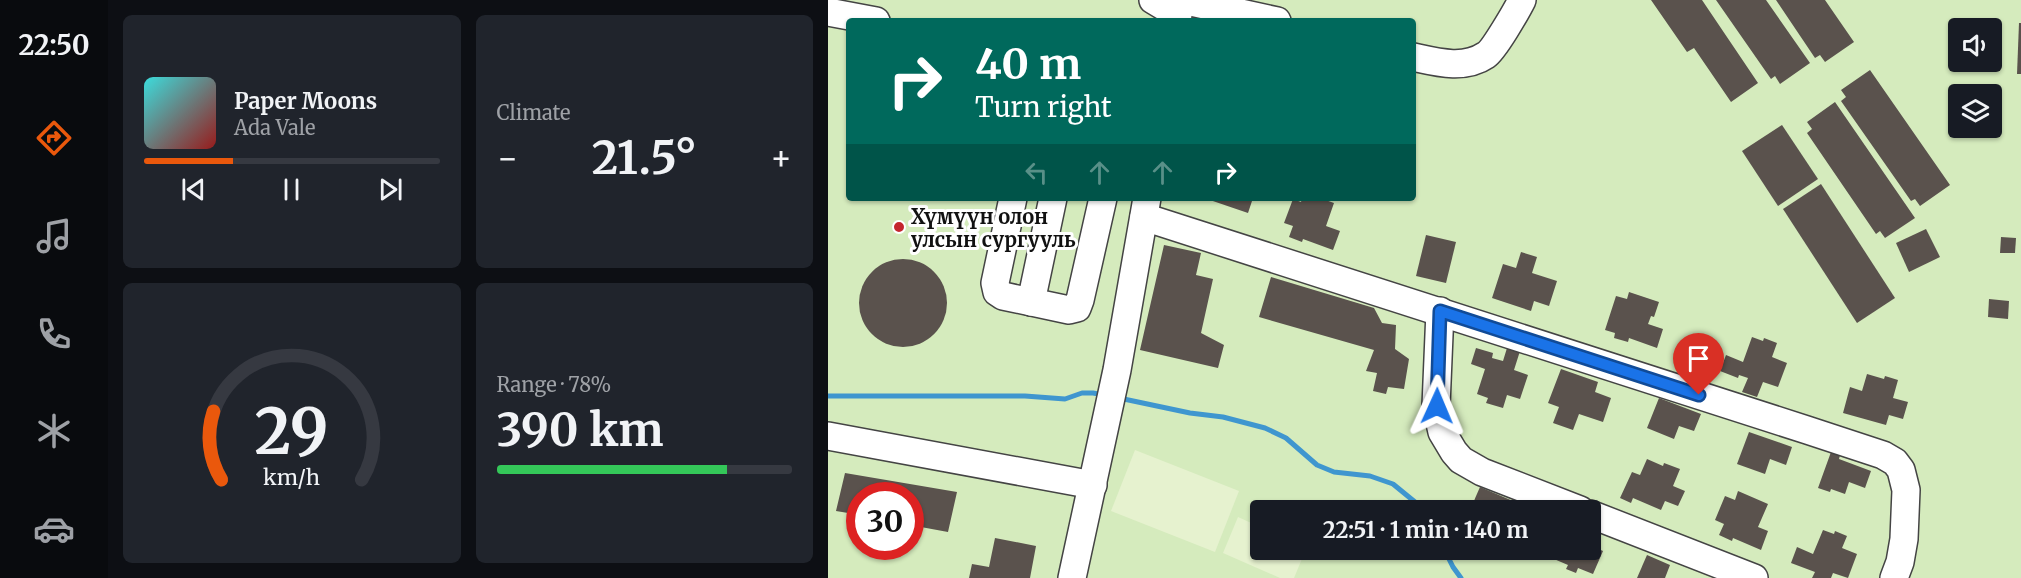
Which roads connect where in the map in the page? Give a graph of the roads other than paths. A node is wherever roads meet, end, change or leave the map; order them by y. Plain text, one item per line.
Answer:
1 (1153, 0) edge
2 (1522, 0) edge
3 (1179, 9) edge
4 (828, 12) edge
5 (860, 18) edge
6 (1252, 18) edge
7 (1416, 58) edge
8 (1012, 201) edge
9 (1052, 201) edge
10 (1102, 201) edge
11 (1146, 207) edge
12 (1031, 302) junction
13 (1440, 311) junction
14 (828, 436) edge
15 (1093, 485) junction
16 (1554, 500) edge
17 (1601, 518) edge
18 (1072, 578) edge
19 (1754, 578) edge
20 (1894, 578) edge

1 - 3 street
2 - 7 street
3 - 6 street
4 - 5 street
8 - 12 street
9 - 12 street
10 - 12 street
11 - 13 street
11 - 15 street
13 - 16 street
13 - 20 street
14 - 15 street
15 - 18 street
17 - 19 street

